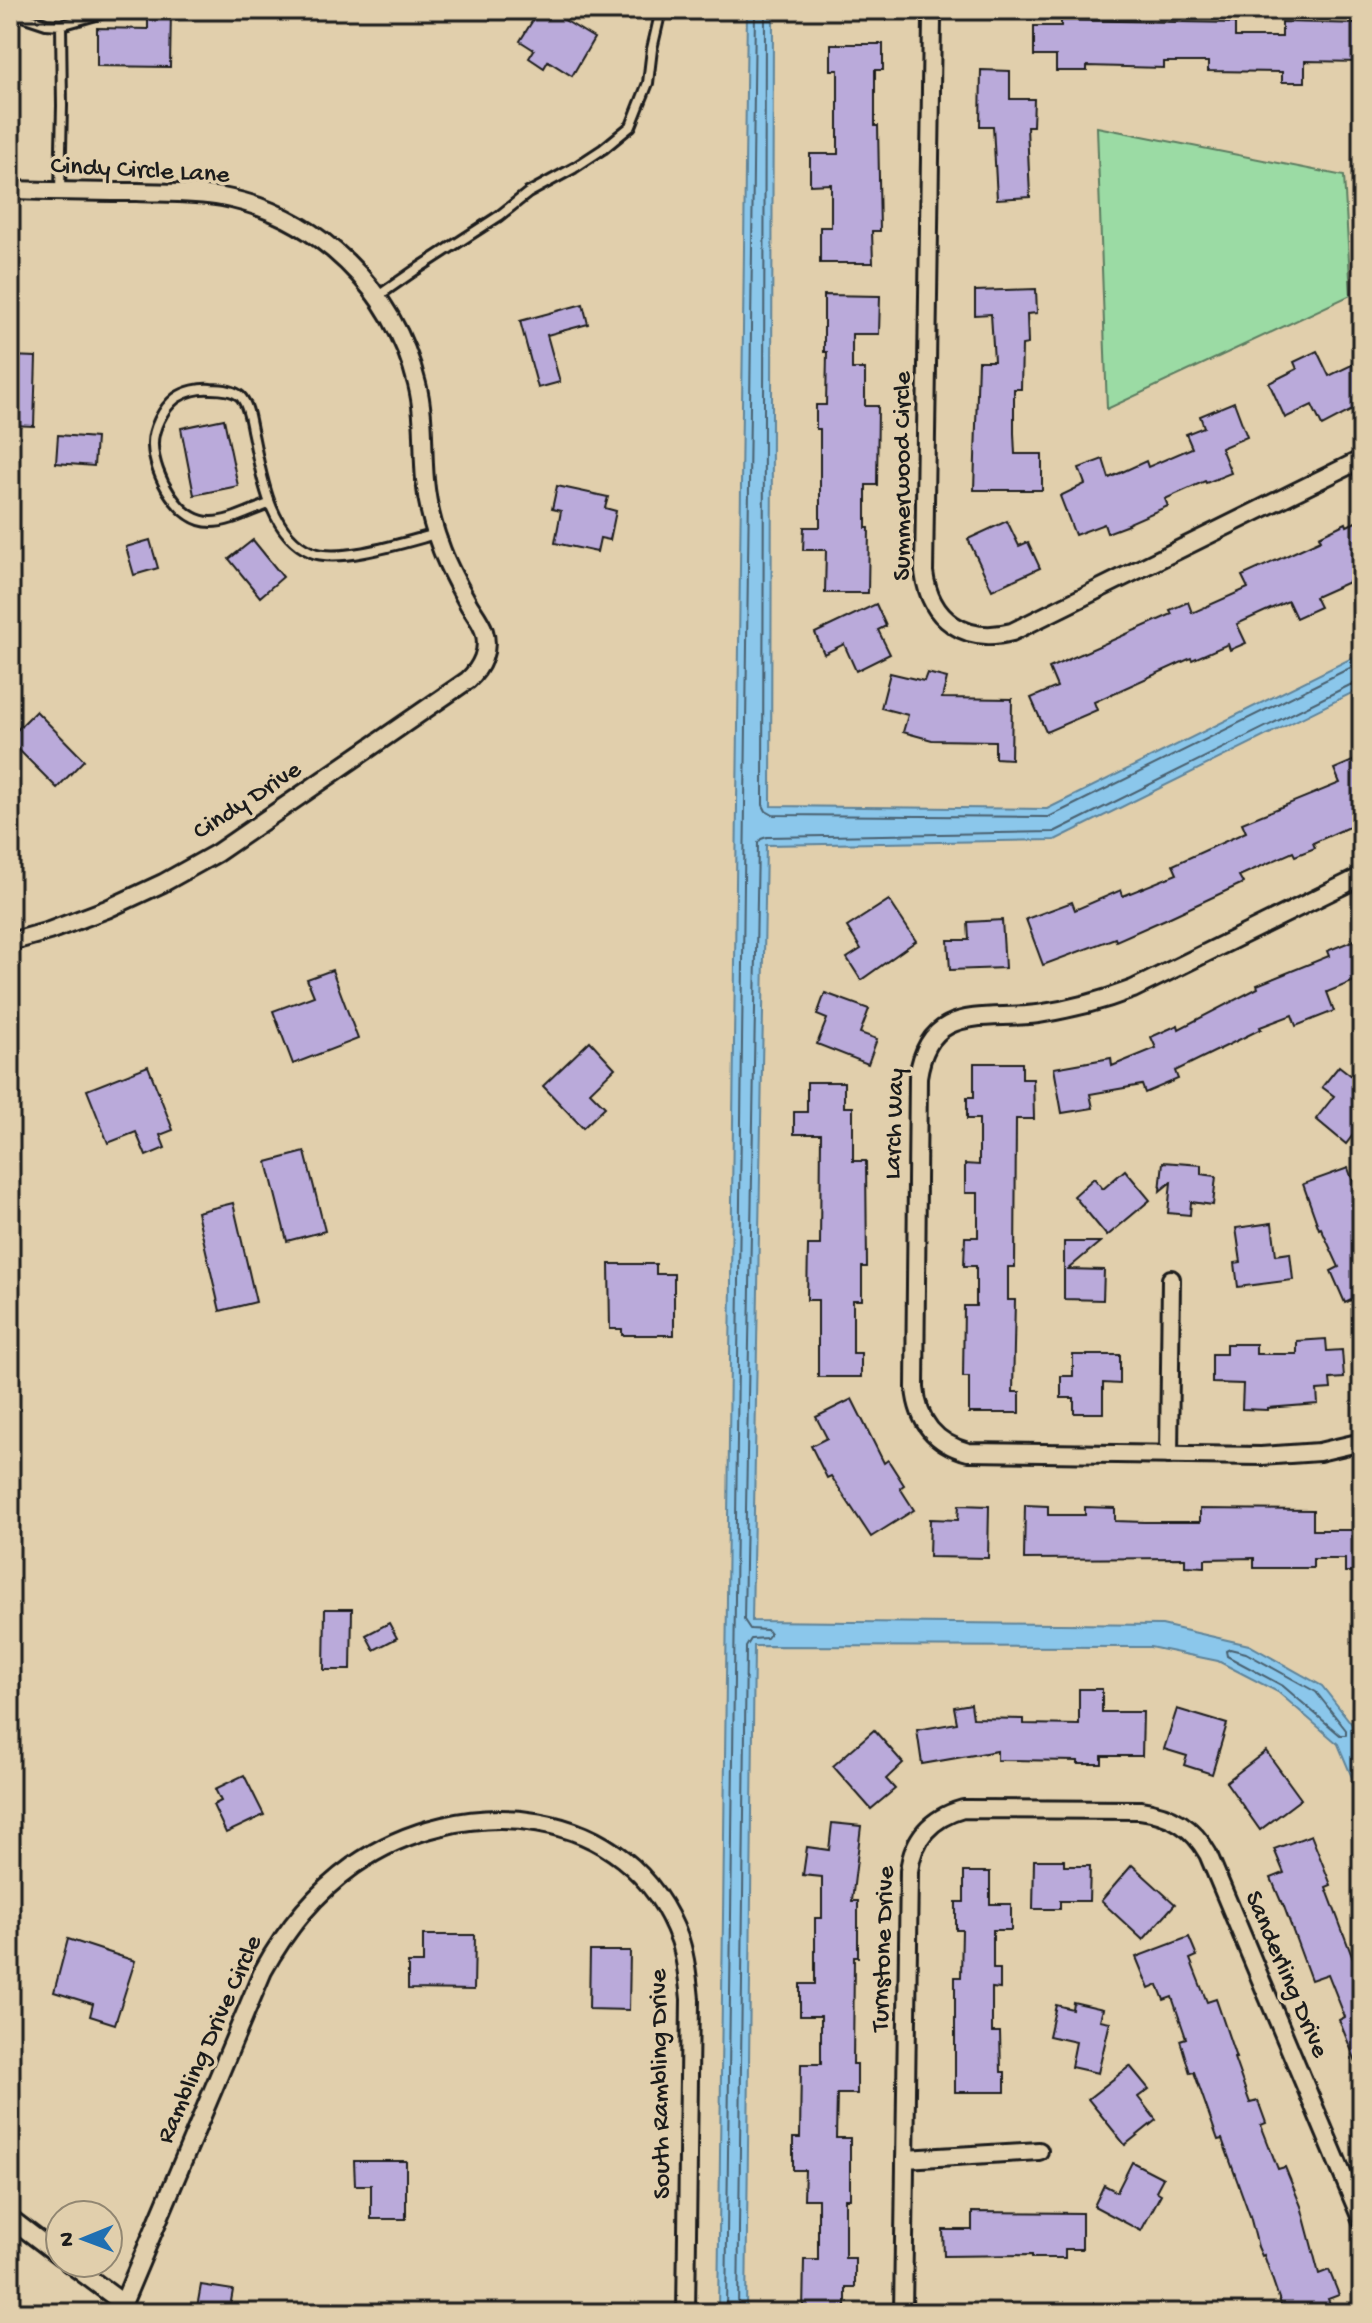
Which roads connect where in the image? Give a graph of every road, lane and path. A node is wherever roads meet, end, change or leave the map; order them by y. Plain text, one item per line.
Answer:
1 (114, 10) edge
2 (661, 10) edge
3 (935, 10) edge
4 (10, 12) edge
5 (61, 25) junction
6 (10, 190) edge
7 (60, 191) junction
8 (378, 296) junction
9 (1362, 459) edge
10 (269, 504) junction
11 (436, 534) junction
12 (484, 658) joint
13 (1362, 876) edge
14 (10, 942) edge
15 (1171, 1279) dead end
16 (1362, 1442) edge
17 (1169, 1455) junction
18 (634, 1869) joint
19 (1220, 1880) joint
20 (1039, 2151) dead end
21 (905, 2159) junction
22 (10, 2218) edge
23 (1362, 2221) edge
24 (44, 2244) edge
25 (87, 2279) edge
26 (121, 2308) edge
27 (686, 2313) edge
28 (903, 2313) edge

1 - 5 lane
2 - 8 lane
3 - 9 street, Summerwood Circle
4 - 5 lane
5 - 7 lane
6 - 7 street, Cindy Circle Lane
7 - 8 street, Cindy Circle Lane
8 - 11 street, Cindy Circle Lane
10 - 10 lane
10 - 11 lane
11 - 12 street, Cindy Circle Lane
12 - 14 street, Cindy Drive
13 - 17 street, Larch Way
15 - 17 street
16 - 17 street, Larch Way
18 - 26 street, Rambling Drive Circle
18 - 27 street, South Rambling Drive
19 - 21 street, Turnstone Drive
19 - 23 street, Sanderling Drive
20 - 21 street
21 - 28 street, Turnstone Drive
22 - 24 street
25 - 26 street

